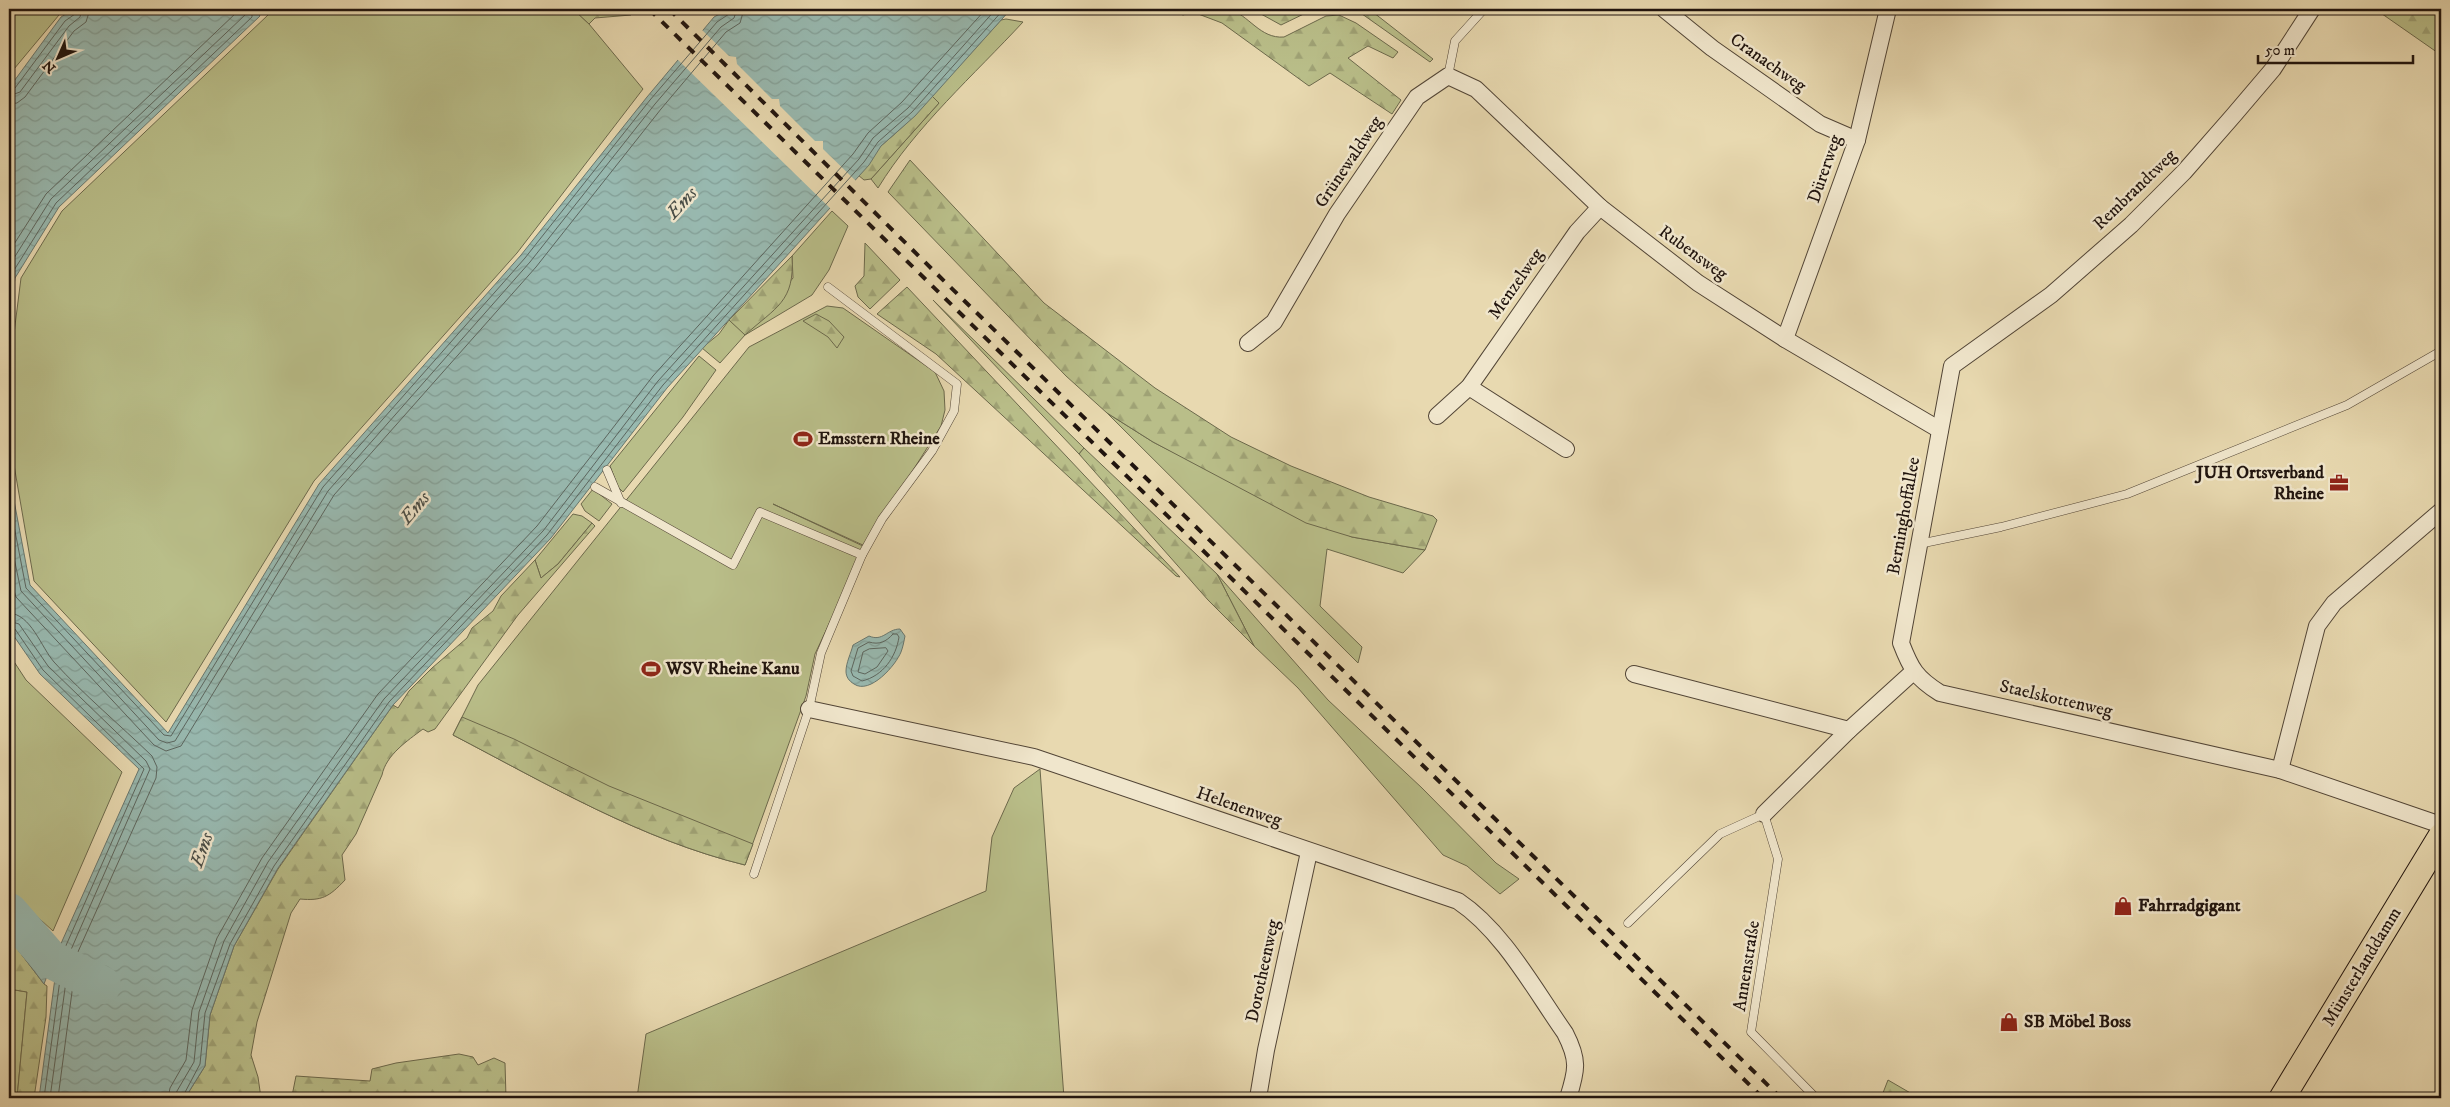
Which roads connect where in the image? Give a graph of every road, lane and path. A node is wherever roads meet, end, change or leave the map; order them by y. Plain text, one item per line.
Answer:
1 (1484, 9) edge
2 (1664, 9) edge
3 (1888, 9) edge
4 (2312, 9) edge
5 (1448, 76) junction
6 (1857, 140) junction
7 (1600, 207) junction
8 (828, 287) dead end
9 (1785, 339) junction
10 (1248, 343) dead end
11 (2441, 351) edge
12 (1952, 366) joint
13 (1469, 387) junction
14 (1437, 416) dead end
15 (1940, 430) junction
16 (1566, 449) dead end
17 (607, 470) dead end
18 (595, 486) dead end
19 (622, 503) junction
20 (2441, 511) edge
21 (1919, 544) junction
22 (862, 556) junction
23 (1913, 672) junction
24 (1634, 674) dead end
25 (809, 708) junction
26 (1849, 730) junction
27 (2280, 770) junction
28 (1764, 814) junction
29 (2441, 825) edge
30 (2441, 836) edge
31 (1309, 852) junction
32 (754, 874) dead end
33 (1628, 922) dead end
34 (1258, 1098) edge
35 (1568, 1098) edge
36 (1816, 1098) edge
37 (2282, 1098) edge

1 - 5 lane
2 - 6 street, Cranachweg
3 - 6 street, Dürerweg
4 - 12 street, Rembrandtweg
5 - 7 street, Rubensweg
5 - 10 street, Grünewaldweg
6 - 9 street, Dürerweg
7 - 9 street, Rubensweg
7 - 13 street, Menzelweg
8 - 22 lane
9 - 15 street, Rubensweg
11 - 21 lane
12 - 15 street, Berninghoffallee
13 - 14 street, Menzelweg
13 - 16 street
15 - 21 street, Berninghoffallee
17 - 19 lane
18 - 19 lane
19 - 22 lane
20 - 27 street
21 - 23 street, Berninghoffallee
22 - 25 lane
23 - 26 street
23 - 27 street, Staelskottenweg
24 - 26 street
25 - 31 street, Helenenweg
25 - 32 lane
26 - 28 street
27 - 29 street, Staelskottenweg
28 - 33 lane
28 - 36 lane, Annenstraße
30 - 37 main road, Münsterlanddamm
31 - 34 street, Dorotheenweg
31 - 35 street, Helenenweg

